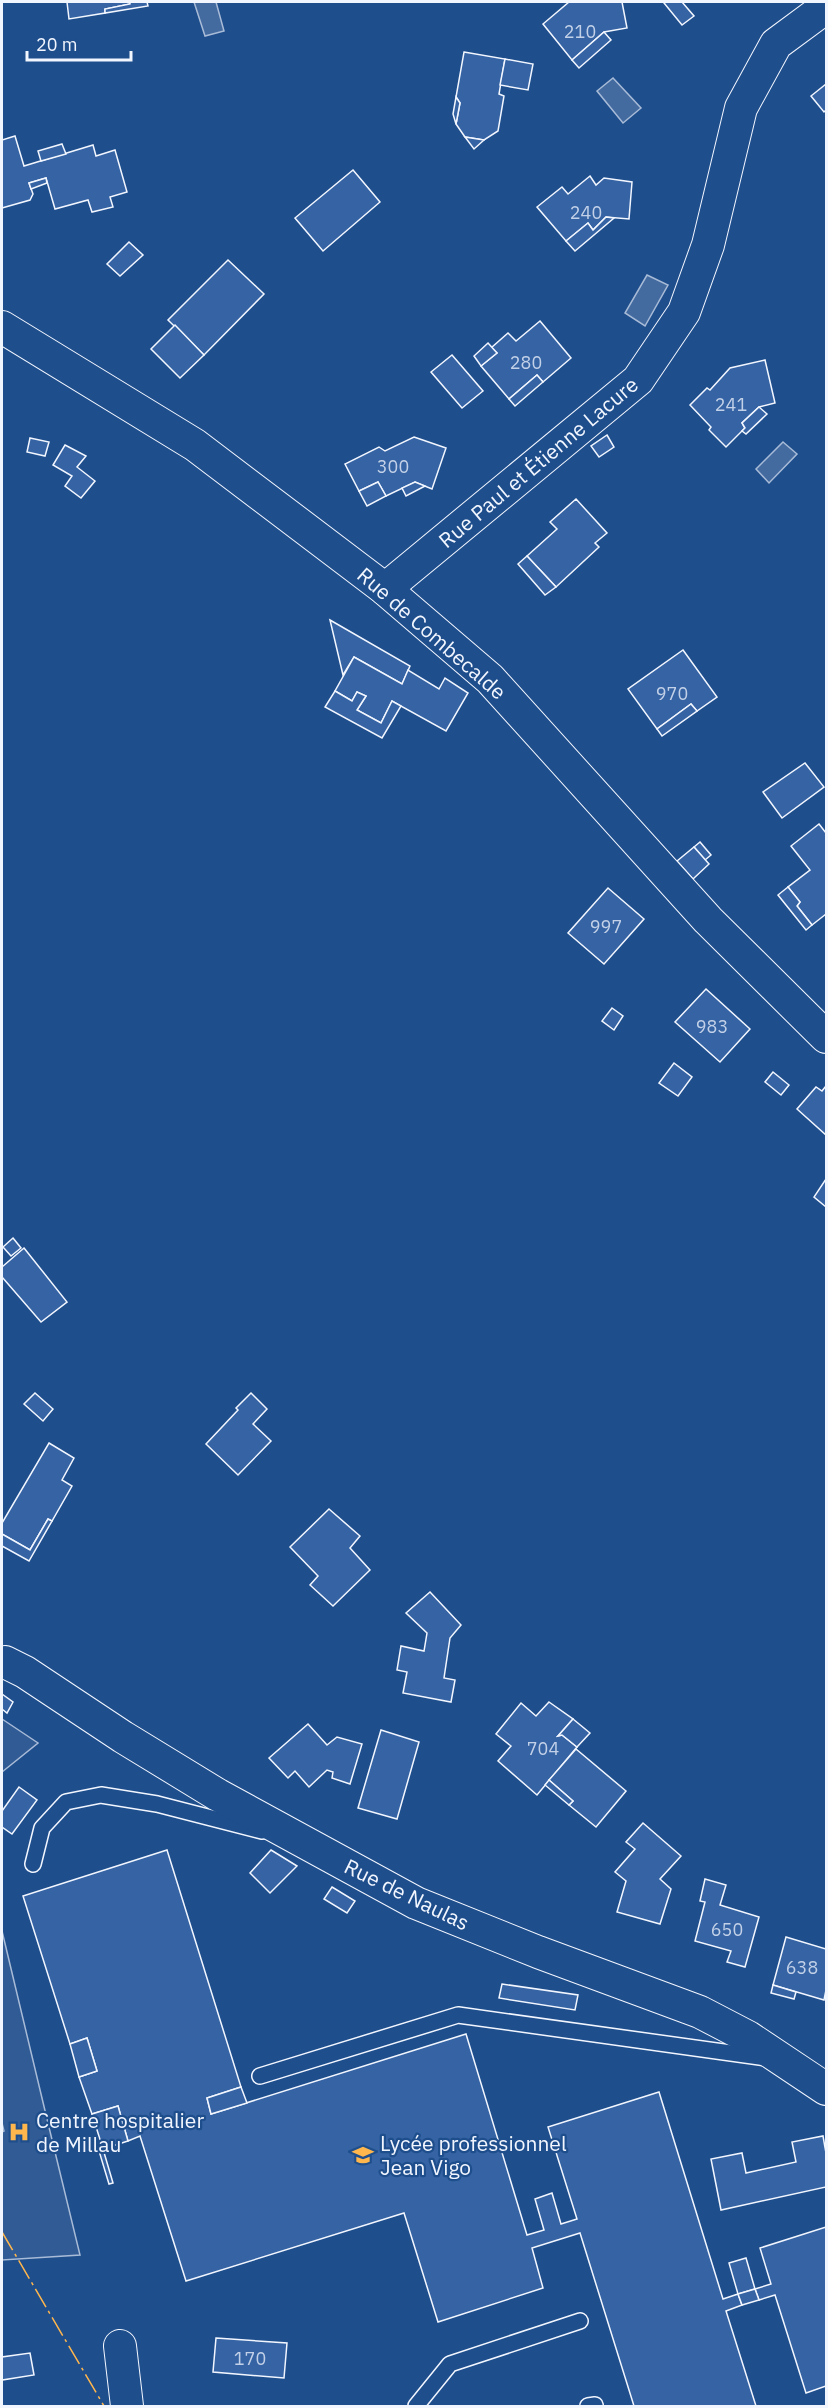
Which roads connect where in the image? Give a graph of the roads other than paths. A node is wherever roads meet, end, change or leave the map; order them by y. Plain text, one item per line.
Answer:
1 (826, 7) edge
2 (2, 327) edge
3 (385, 589) junction
4 (826, 1037) edge
5 (3, 1656) edge
6 (308, 1844) junction
7 (33, 1864) dead end
8 (785, 2061) junction
9 (260, 2076) dead end
10 (826, 2089) edge
11 (580, 2321) dead end
12 (120, 2346) dead end
13 (127, 2406) edge
14 (417, 2406) edge

1 - 3 street, Rue Paul et Étienne Lacure
2 - 3 street, Rue de Combecalde
3 - 4 street, Rue de Combecalde
5 - 6 street, Rue de Naulas
6 - 7 lane
6 - 8 street, Rue de Naulas
8 - 9 lane
8 - 10 street, Rue de Naulas
11 - 14 lane
12 - 13 street

